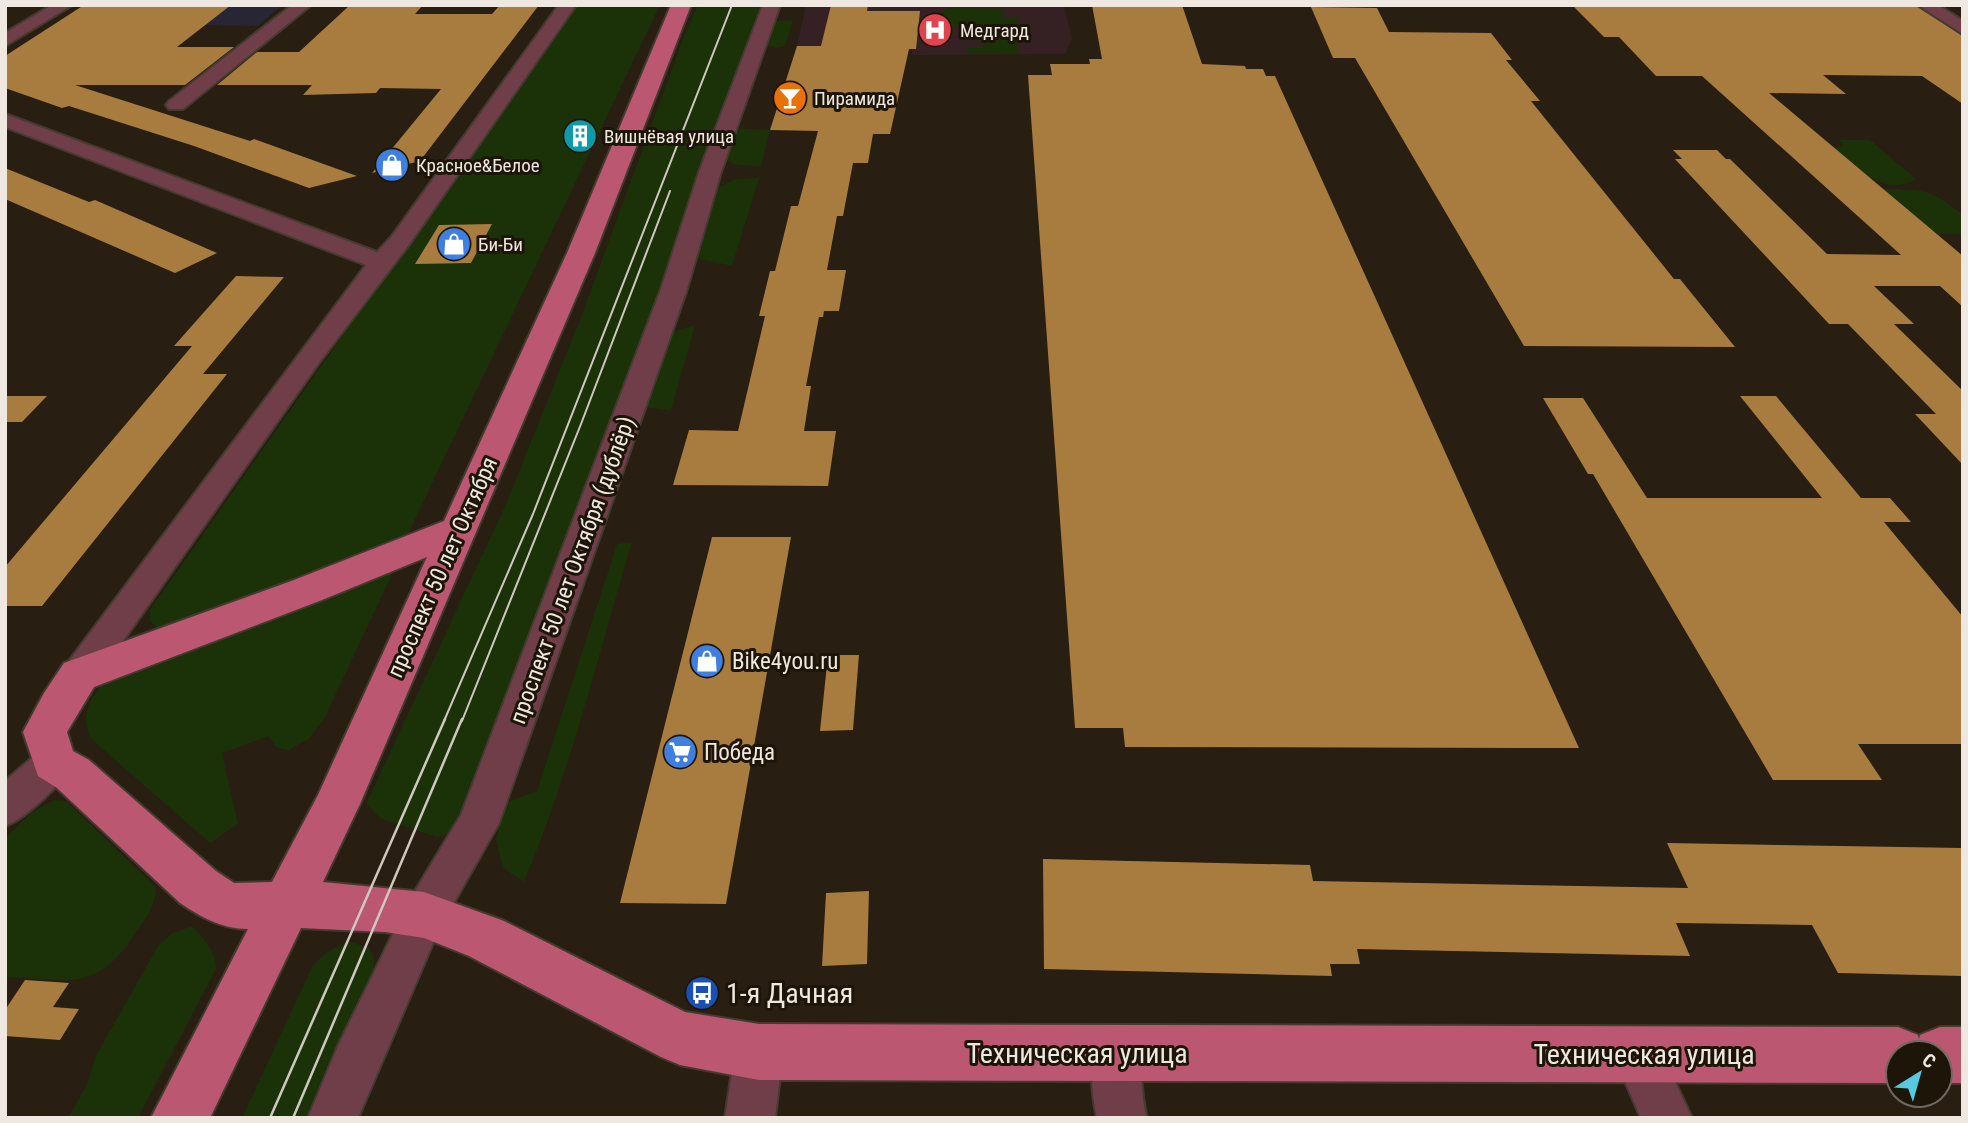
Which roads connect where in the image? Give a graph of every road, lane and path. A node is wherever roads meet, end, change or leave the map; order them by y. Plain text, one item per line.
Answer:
1 (64, 5) edge
2 (303, 5) edge
3 (568, 5) edge
4 (681, 5) edge
5 (772, 5) edge
6 (1926, 5) edge
7 (1963, 29) edge
8 (5, 41) edge
9 (176, 105) dead end
10 (5, 120) edge
11 (381, 262) junction
12 (459, 529) junction
13 (79, 675) junction
14 (54, 763) junction
15 (5, 809) edge
16 (286, 906) junction
17 (424, 915) junction
18 (759, 1052) junction
19 (1116, 1052) junction
20 (1637, 1054) junction
21 (1884, 1055) edge
22 (180, 1118) edge
23 (333, 1118) edge
24 (750, 1118) edge
25 (1122, 1118) edge
26 (1667, 1118) edge

1 - 8 street
2 - 9 street
3 - 11 street
4 - 12 main road, проспект 50 лет Октября
5 - 17 street, проспект 50 лет Октября (дублёр)
6 - 7 street
10 - 11 street
11 - 13 street
12 - 13 main road
12 - 16 main road, проспект 50 лет Октября
13 - 14 main road
14 - 15 street
14 - 16 main road, Техническая улица
16 - 17 main road, Техническая улица
16 - 22 main road, проспект 50 лет Октября
17 - 18 main road, Техническая улица
17 - 23 street, проспект 50 лет Октября (дублёр)
18 - 19 main road, Техническая улица
18 - 24 street
19 - 20 main road, Техническая улица
19 - 25 street
20 - 21 main road, Техническая улица
20 - 26 street

